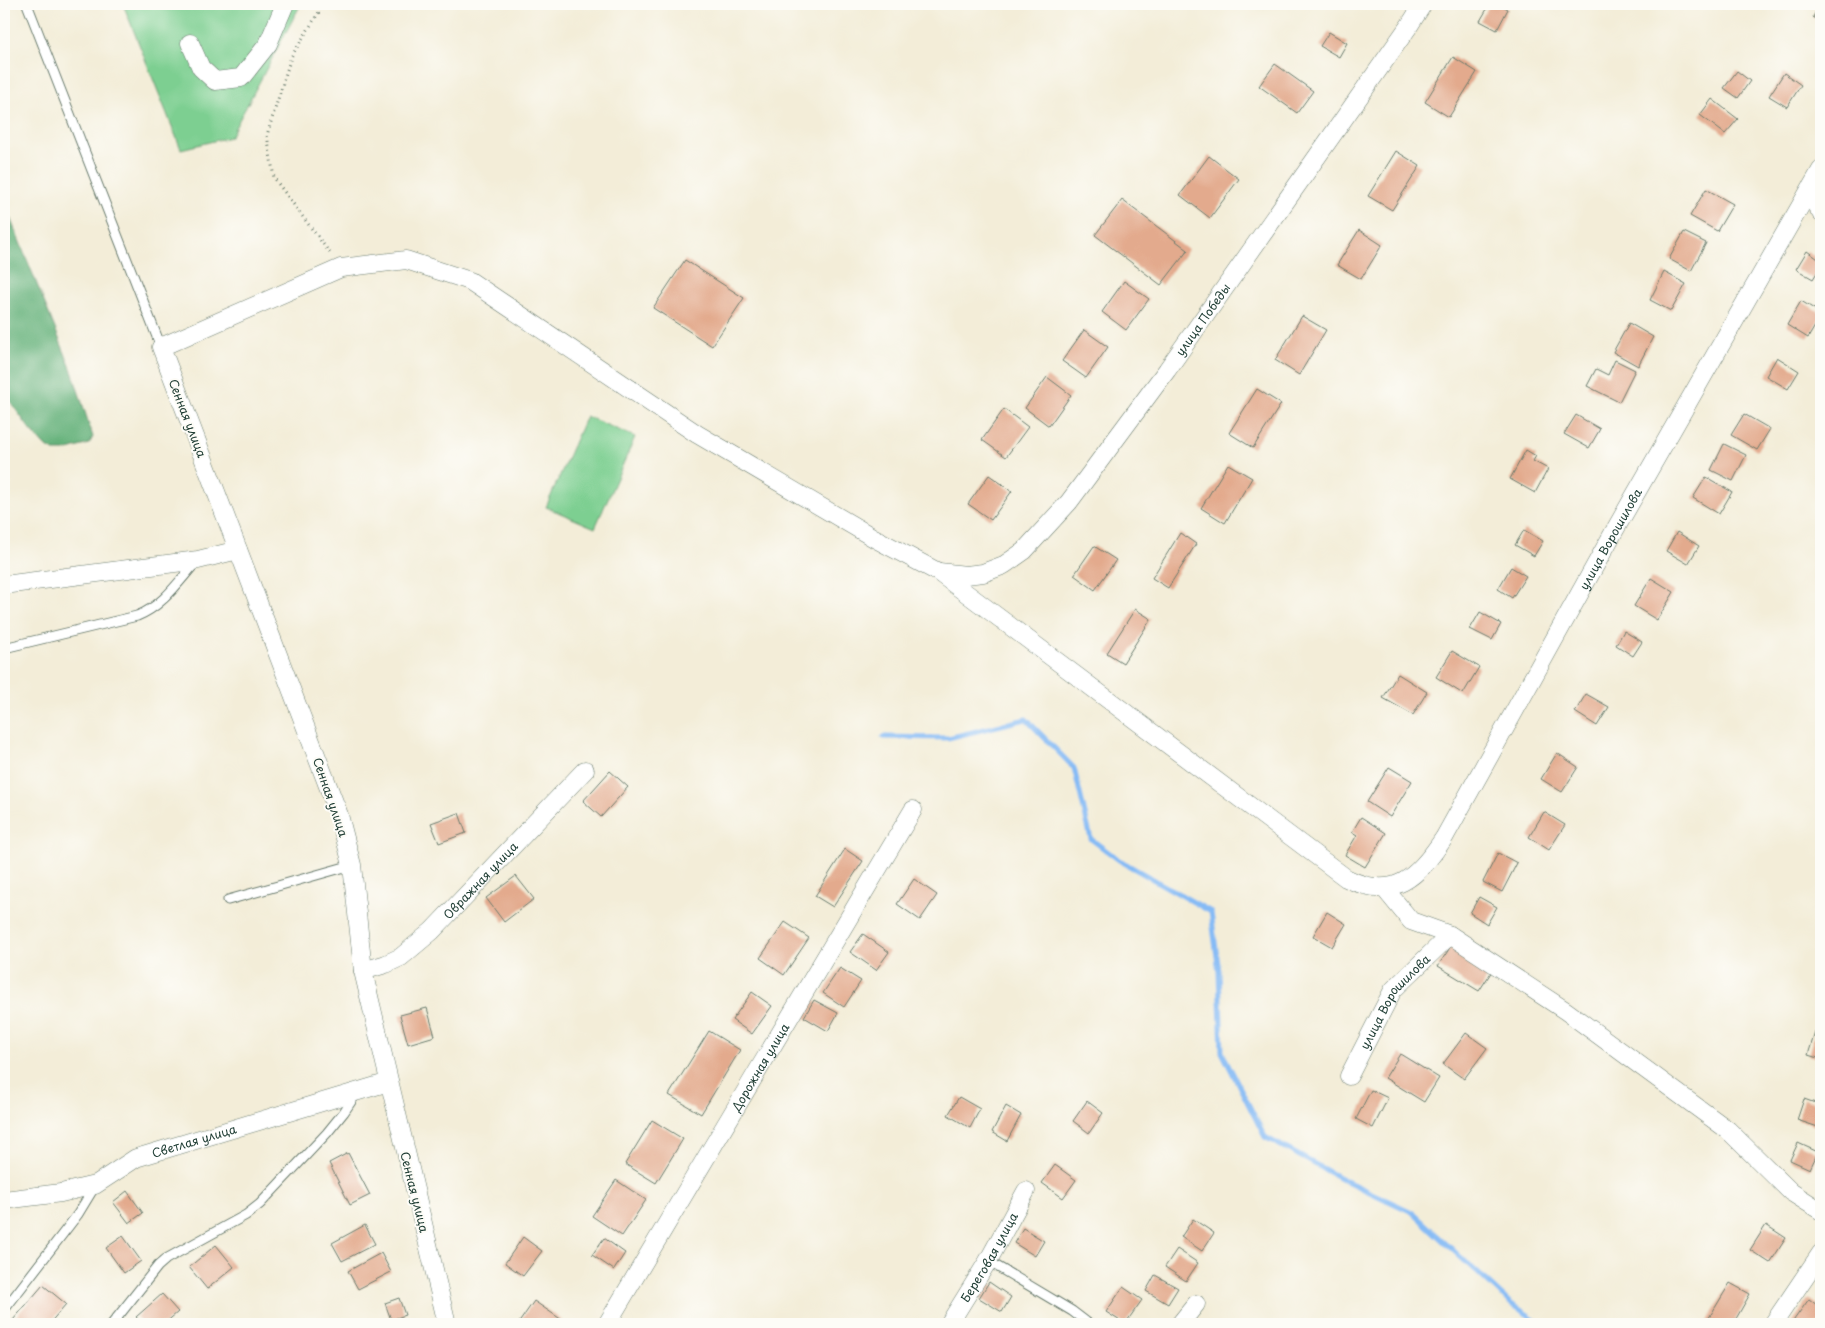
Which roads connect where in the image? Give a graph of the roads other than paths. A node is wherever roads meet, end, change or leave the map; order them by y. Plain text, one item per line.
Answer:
1 (27, 4) edge
2 (286, 4) edge
3 (1423, 4) edge
4 (190, 43) dead end
5 (1821, 170) edge
6 (1809, 194) junction
7 (1821, 213) edge
8 (161, 347) junction
9 (238, 550) junction
10 (198, 560) junction
11 (938, 572) junction
12 (4, 585) edge
13 (4, 648) edge
14 (586, 770) dead end
15 (914, 810) dead end
16 (352, 865) junction
17 (1384, 888) junction
18 (228, 900) dead end
19 (1450, 935) junction
20 (363, 971) junction
21 (1349, 1076) dead end
22 (389, 1082) junction
23 (356, 1093) junction
24 (95, 1186) junction
25 (1026, 1191) dead end
26 (4, 1200) edge
27 (1821, 1212) edge
28 (1821, 1253) edge
29 (988, 1261) junction
30 (1196, 1304) dead end
31 (4, 1310) edge
32 (112, 1324) edge
33 (447, 1324) edge
34 (607, 1324) edge
35 (949, 1324) edge
36 (1089, 1324) edge
37 (1180, 1324) edge
38 (1774, 1324) edge

1 - 8 lane
2 - 4 street
3 - 11 street, улица Победы
5 - 6 street, улица Ворошилова
6 - 7 street
6 - 17 street, улица Ворошилова
8 - 9 street, Сенная улица
8 - 11 street
9 - 10 street
9 - 16 street, Сенная улица
10 - 12 street
10 - 13 lane
11 - 17 street
14 - 20 street, Овражная улица
15 - 34 street, Дорожная улица
16 - 18 lane
16 - 20 street, Сенная улица
17 - 19 street
19 - 21 street, улица Ворошилова
19 - 27 street
20 - 22 street, Сенная улица
22 - 23 street, Светлая улица
22 - 33 street, Сенная улица
23 - 24 street, Светлая улица
23 - 32 lane
24 - 26 street, Светлая улица
24 - 31 lane
25 - 29 street, Береговая улица
28 - 38 street
29 - 35 street, Береговая улица
29 - 36 lane
30 - 37 street

